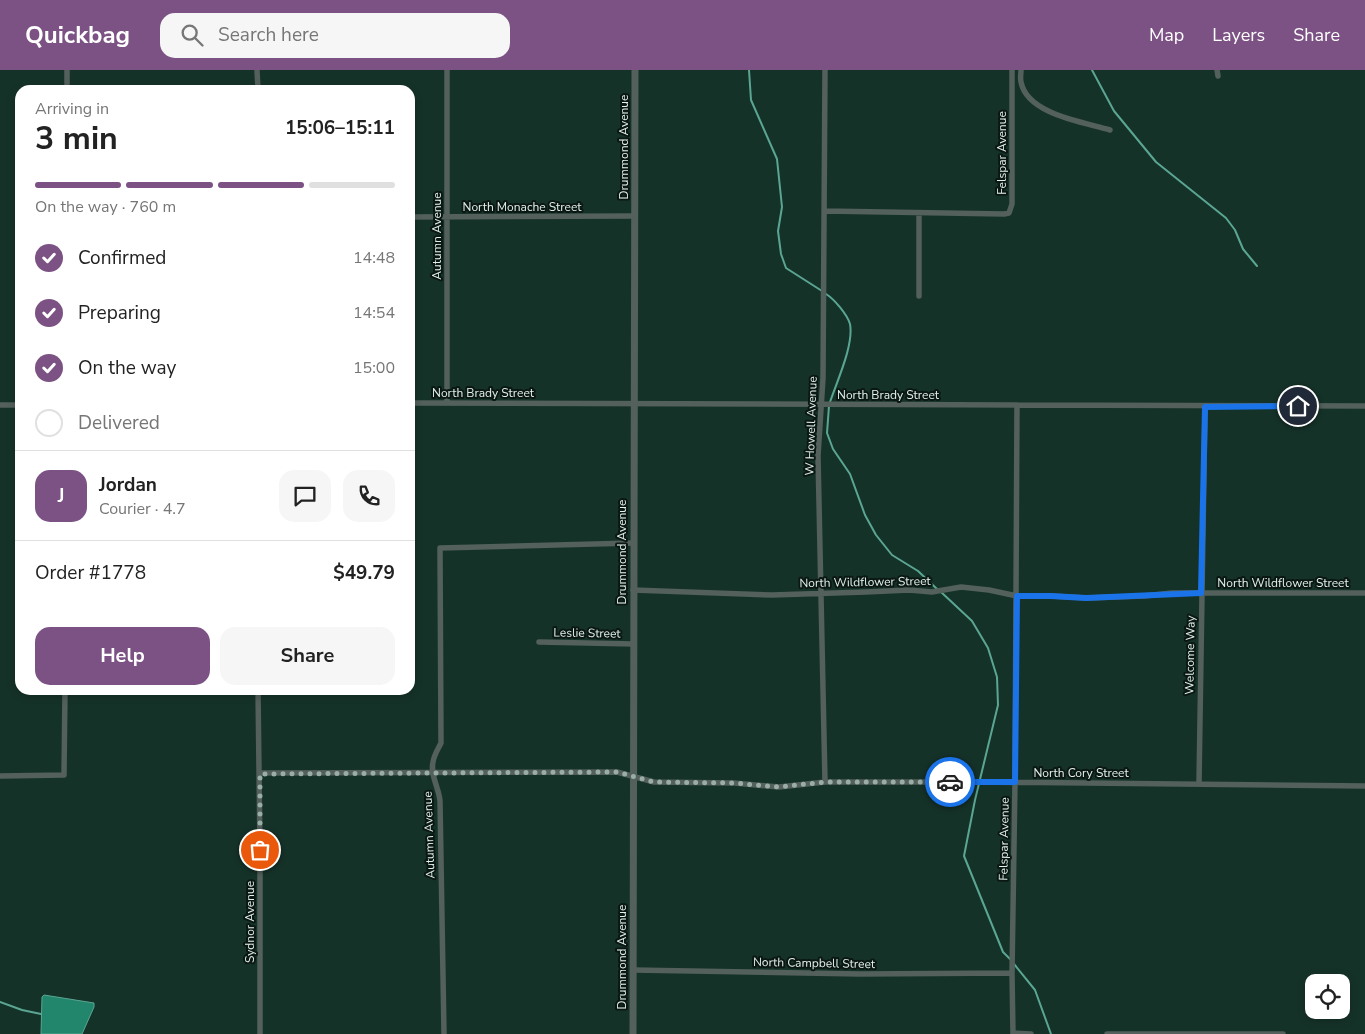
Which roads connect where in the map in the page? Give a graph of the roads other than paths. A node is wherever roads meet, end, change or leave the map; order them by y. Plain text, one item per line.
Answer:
1 (67, 70) edge
2 (258, 70) edge
3 (446, 70) edge
4 (635, 70) edge
5 (825, 70) edge
6 (1012, 70) edge
7 (1021, 70) edge
8 (67, 85) edge
9 (258, 85) edge
10 (1110, 130) dead end
11 (825, 212) junction
12 (919, 213) junction
13 (635, 216) junction
14 (415, 217) edge
15 (447, 217) junction
16 (919, 296) dead end
17 (415, 403) edge
18 (447, 403) junction
19 (636, 403) junction
20 (0, 404) edge
21 (15, 404) edge
22 (820, 405) junction
23 (1017, 405) junction
24 (1365, 406) edge
25 (1205, 407) junction
26 (633, 543) junction
27 (633, 590) junction
28 (821, 593) junction
29 (1201, 593) junction
30 (1365, 593) edge
31 (1017, 596) junction
32 (539, 642) dead end
33 (634, 644) junction
34 (64, 695) edge
35 (258, 695) edge
36 (260, 774) junction
37 (433, 774) junction
38 (0, 776) edge
39 (634, 777) junction
40 (825, 782) junction
41 (1015, 782) junction
42 (1199, 783) junction
43 (1365, 786) edge
44 (633, 970) junction
45 (1012, 973) junction
46 (260, 1034) edge
47 (444, 1034) edge
48 (633, 1034) edge
49 (1013, 1034) edge
50 (1031, 1034) edge
51 (1107, 1034) edge
52 (1283, 1034) edge

1 - 8 street
2 - 9 street
3 - 15 street, Autumn Avenue
4 - 13 street, Drummond Avenue
5 - 11 street, W Howell Avenue
6 - 12 street, Felspar Avenue
7 - 10 street
11 - 12 street
11 - 22 street, W Howell Avenue
12 - 16 street
13 - 15 street, North Monache Street
13 - 19 street, Drummond Avenue
14 - 15 street, North Monache Street
15 - 18 street, Autumn Avenue
17 - 18 street, North Brady Street
18 - 19 street, North Brady Street
19 - 22 street, North Brady Street
19 - 26 street, Drummond Avenue
20 - 21 street
22 - 23 street, North Brady Street
22 - 28 street, W Howell Avenue
23 - 25 street, North Brady Street
23 - 31 street, Felspar Avenue
24 - 25 street, North Brady Street
25 - 29 street, Welcome Way
26 - 27 street, Drummond Avenue
26 - 37 street, Autumn Avenue
27 - 28 street, North Wildflower Street
27 - 33 street, Drummond Avenue
28 - 31 street, North Wildflower Street
28 - 40 street, W Howell Avenue
29 - 30 street, North Wildflower Street
29 - 31 street, North Wildflower Street
29 - 42 street, Welcome Way
31 - 41 street, Felspar Avenue
32 - 33 street, Leslie Street
33 - 39 street, Drummond Avenue
34 - 38 street
35 - 36 street, Sydnor Avenue
36 - 37 street, North Cory Street
36 - 46 street, Sydnor Avenue
37 - 39 street, North Cory Street
37 - 47 street, Autumn Avenue
39 - 40 street, North Cory Street
39 - 44 street, Drummond Avenue
40 - 41 street, North Cory Street
41 - 42 street, North Cory Street
41 - 45 street, Felspar Avenue
42 - 43 street, North Cory Street
44 - 45 street, North Campbell Street
44 - 48 street, Drummond Avenue
45 - 49 street, Felspar Avenue
49 - 50 street
51 - 52 street

